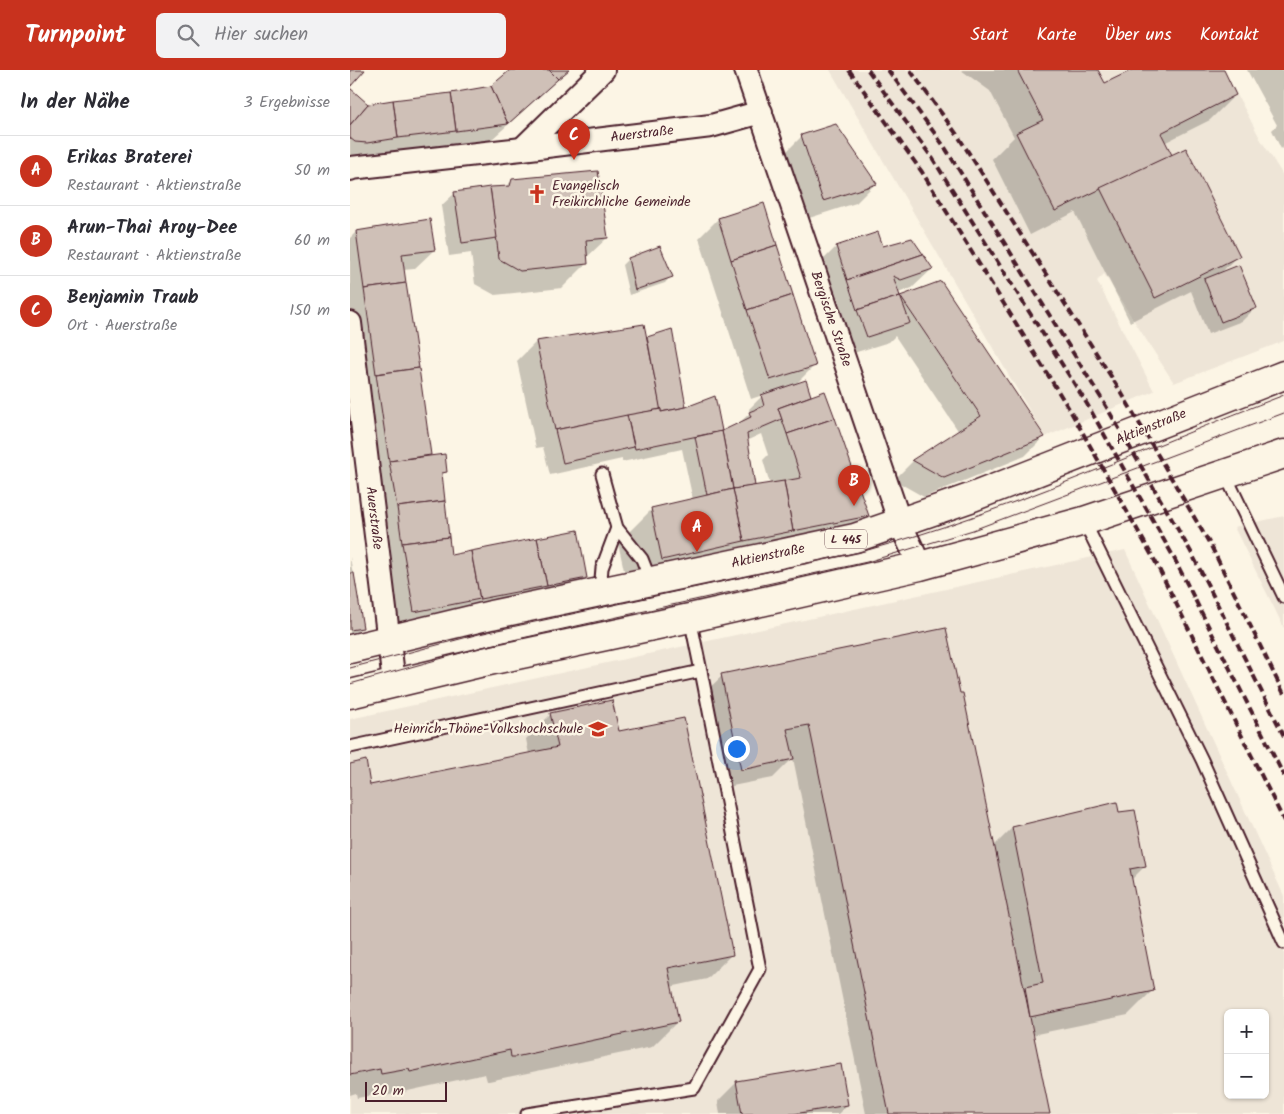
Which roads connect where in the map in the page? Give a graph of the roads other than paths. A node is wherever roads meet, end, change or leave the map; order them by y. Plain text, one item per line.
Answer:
1 (602, 70) edge
2 (746, 70) edge
3 (761, 112) junction
4 (522, 149) junction
5 (350, 168) edge
6 (350, 323) edge
7 (1284, 374) edge
8 (1284, 454) edge
9 (602, 474) dead end
10 (1225, 474) junction
11 (1084, 521) junction
12 (900, 523) junction
13 (617, 528) junction
14 (920, 566) junction
15 (651, 582) junction
16 (600, 592) junction
17 (1284, 598) edge
18 (690, 618) junction
19 (389, 640) junction
20 (350, 649) edge
21 (701, 671) junction
22 (394, 683) junction
23 (350, 694) edge
24 (350, 747) edge
25 (1284, 944) edge
26 (526, 1114) edge

1 - 4 street
2 - 3 street, Bergische Straße
3 - 4 street, Auerstraße
3 - 12 street, Bergische Straße
4 - 5 street, Auerstraße
6 - 19 street, Auerstraße
7 - 12 main road, Aktienstraße / L 445
8 - 10 main road
9 - 13 lane
10 - 11 main road
10 - 17 lane
11 - 14 main road
11 - 25 lane
12 - 14 street, Bergische Straße
12 - 15 main road, Aktienstraße / L 445
13 - 15 lane
13 - 16 lane
14 - 18 main road
15 - 16 main road, Aktienstraße / L 445
16 - 19 main road, Aktienstraße / L 445
18 - 21 lane
18 - 22 main road
19 - 20 main road, Aktienstraße / L 445
19 - 22 street, Auerstraße
21 - 24 lane
21 - 26 lane
22 - 23 main road

